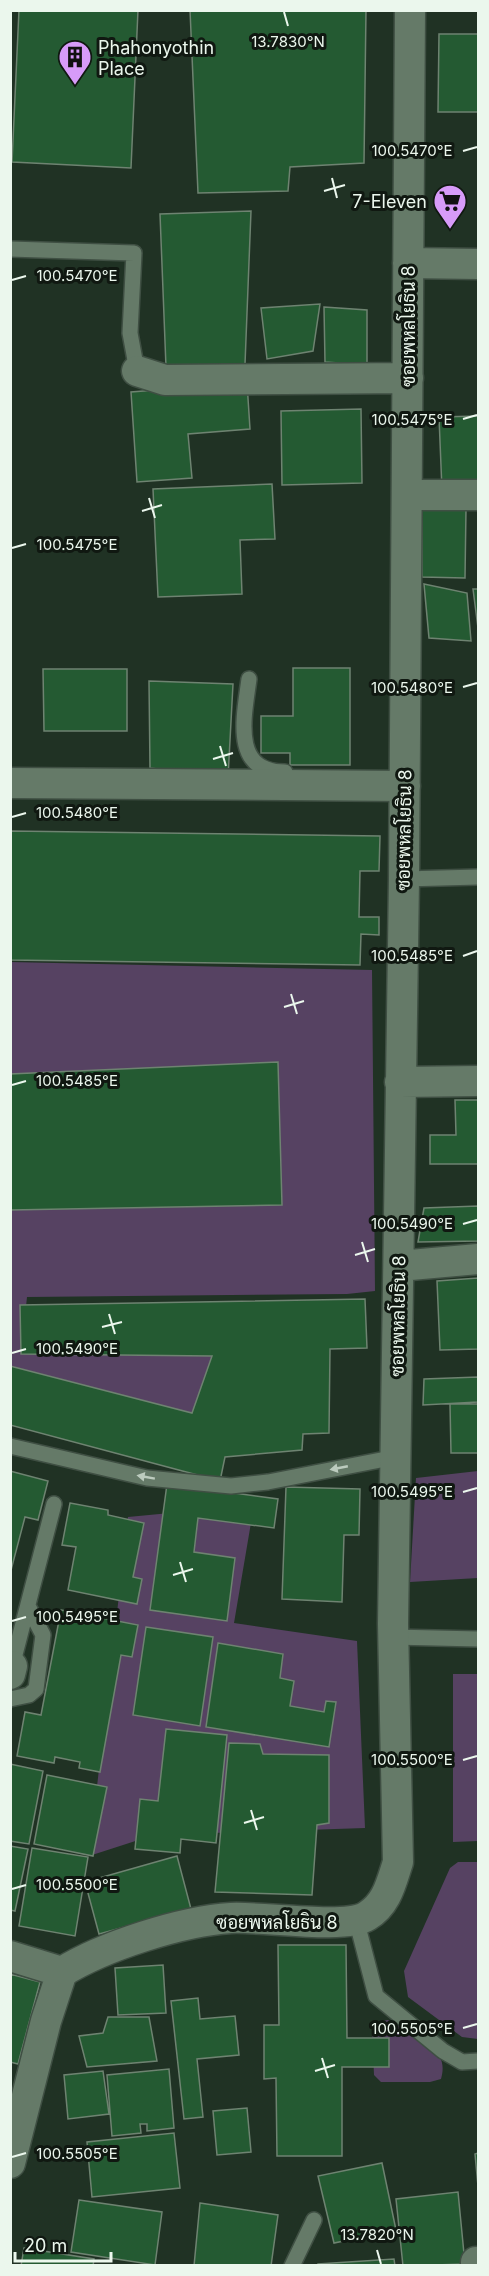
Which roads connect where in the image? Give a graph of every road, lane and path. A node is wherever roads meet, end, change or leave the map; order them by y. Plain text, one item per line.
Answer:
1 (410, 10) edge
2 (10, 249) edge
3 (408, 263) junction
4 (478, 264) edge
5 (137, 371) joint
6 (408, 378) junction
7 (407, 495) junction
8 (478, 495) edge
9 (249, 679) dead end
10 (405, 779) junction
11 (10, 783) edge
12 (478, 878) edge
13 (404, 879) junction
14 (478, 1081) edge
15 (400, 1082) junction
16 (478, 1259) edge
17 (399, 1266) junction
18 (10, 1446) edge
19 (396, 1457) junction
20 (54, 1504) dead end
21 (28, 1606) junction
22 (393, 1637) junction
23 (478, 1639) edge
24 (11, 1670) edge
25 (10, 1699) edge
26 (356, 1919) junction
27 (10, 1956) edge
28 (62, 1972) junction
29 (478, 2061) edge
30 (10, 2163) edge
31 (314, 2220) dead end
32 (292, 2265) edge

1 - 3 street, ซอยพหลโยธิน 8
2 - 5 lane
3 - 4 street
3 - 6 street, ซอยพหลโยธิน 8
5 - 6 street
6 - 7 street, ซอยพหลโยธิน 8
7 - 8 street
7 - 10 street, ซอยพหลโยธิน 8
9 - 10 lane
10 - 11 street
10 - 13 street, ซอยพหลโยธิน 8
12 - 13 lane
13 - 15 street, ซอยพหลโยธิน 8
14 - 15 street
15 - 17 street, ซอยพหลโยธิน 8
16 - 17 street
17 - 19 street, ซอยพหลโยธิน 8
19 -> 18 lane
19 - 22 street, ซอยพหลโยธิน 8
20 - 21 lane
21 - 24 lane
21 - 25 lane
22 - 23 lane
22 - 26 street, ซอยพหลโยธิน 8
26 - 28 street, ซอยพหลโยธิน 8
26 - 29 lane
27 - 28 street
28 - 30 street
31 - 32 lane

